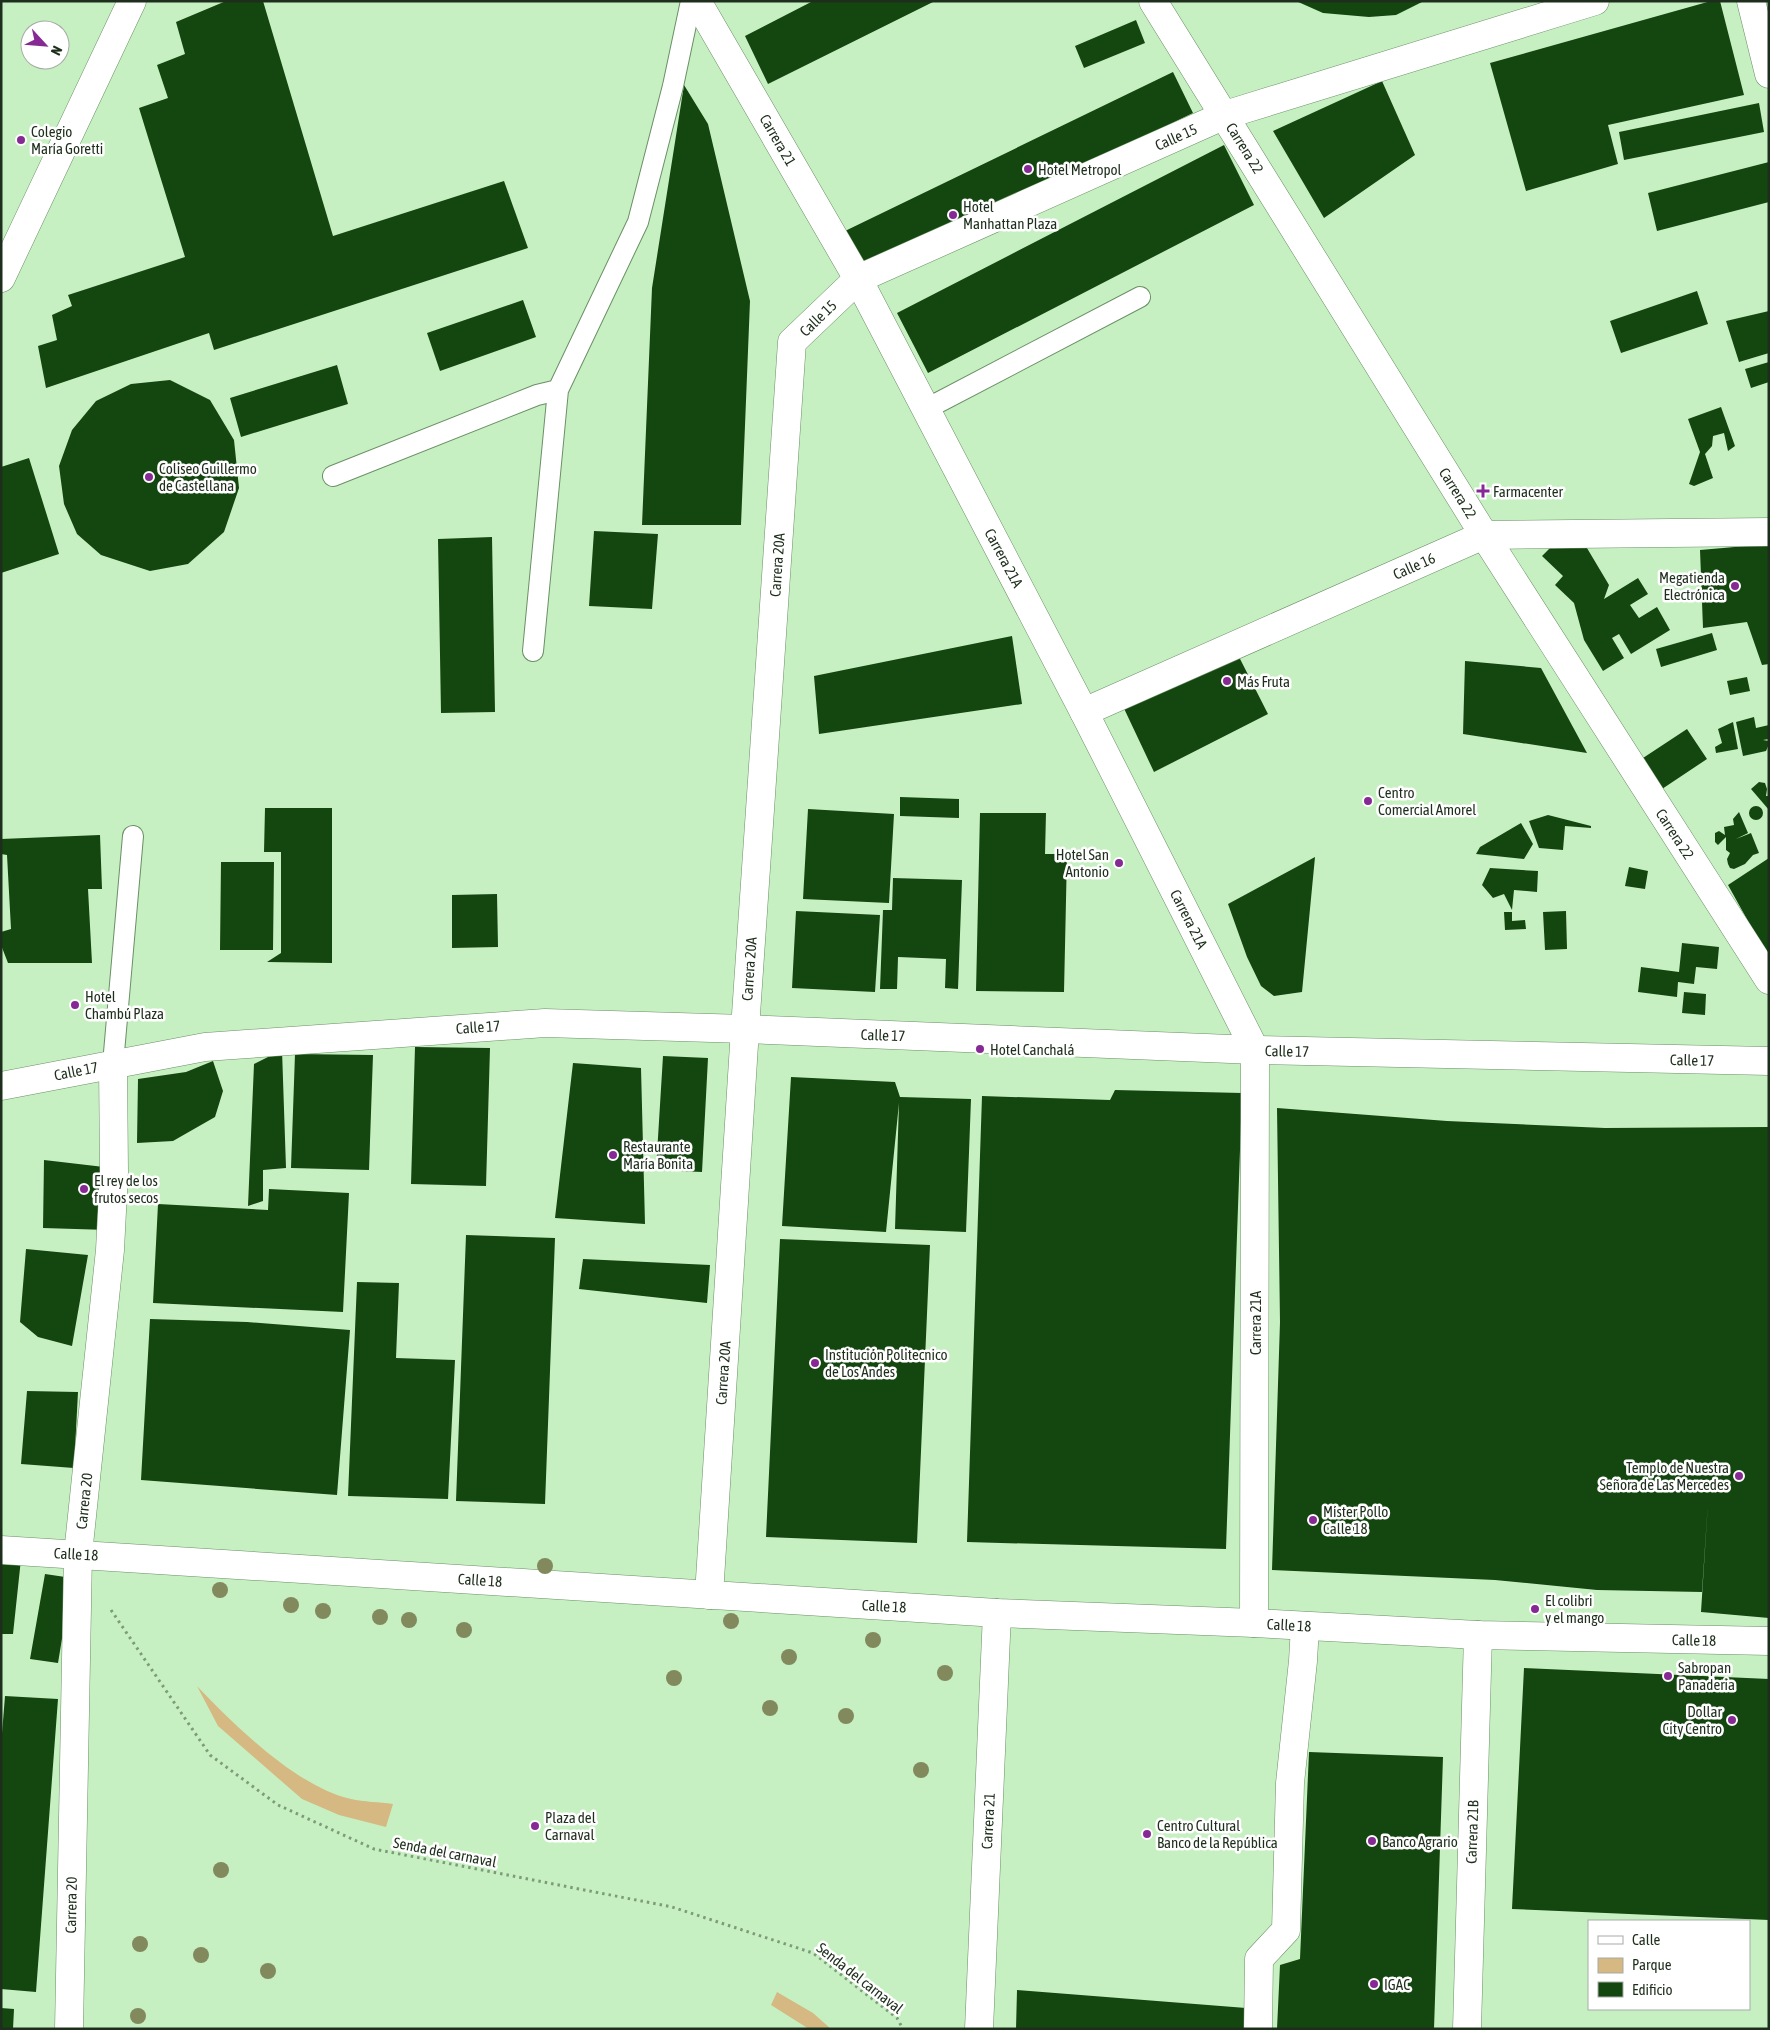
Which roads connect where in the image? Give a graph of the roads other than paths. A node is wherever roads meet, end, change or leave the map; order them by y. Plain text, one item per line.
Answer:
1 (132, 1) edge
2 (691, 1) edge
3 (697, 1) edge
4 (1153, 1) edge
5 (1594, 1) edge
6 (1751, 1) edge
7 (1769, 74) edge
8 (1225, 115) junction
9 (1, 278) edge
10 (858, 279) junction
11 (1140, 297) dead end
12 (792, 342) joint
13 (558, 390) junction
14 (926, 408) junction
15 (333, 476) dead end
16 (1769, 532) edge
17 (1484, 535) junction
18 (534, 651) dead end
19 (1084, 712) junction
20 (133, 836) dead end
21 (1769, 980) edge
22 (745, 1029) junction
23 (1256, 1050) junction
24 (1769, 1061) edge
25 (113, 1064) junction
26 (1, 1086) edge
27 (1, 1550) edge
28 (78, 1554) junction
29 (709, 1595) junction
30 (997, 1612) junction
31 (1254, 1623) junction
32 (1305, 1626) junction
33 (1478, 1635) junction
34 (1769, 1642) edge
35 (69, 2029) edge
36 (978, 2029) edge
37 (1258, 2029) edge
38 (1467, 2029) edge

1 - 9 street
2 - 13 lane
3 - 10 street, Carrera 21
4 - 8 street, Carrera 22
5 - 8 street, Calle 15
6 - 7 street
8 - 10 street, Calle 15
8 - 17 street, Carrera 22
10 - 12 street, Calle 15
10 - 14 street, Carrera 21A
11 - 14 lane
12 - 22 street, Carrera 20A
13 - 15 lane
13 - 18 lane
14 - 19 street, Carrera 21A
16 - 17 street, Calle 16
17 - 19 street, Calle 16
17 - 21 street, Carrera 22
19 - 23 street, Carrera 21A
20 - 25 lane
22 - 23 street, Calle 17
22 - 25 street, Calle 17
22 - 29 street, Carrera 20A
23 - 24 street, Calle 17
23 - 31 street, Carrera 21A
25 - 26 street, Calle 17
25 - 28 street, Carrera 20
27 - 28 street, Calle 18
28 - 29 street, Calle 18
28 - 35 street, Carrera 20
29 - 30 street, Calle 18
30 - 31 street, Calle 18
30 - 36 street, Carrera 21
31 - 32 street, Calle 18
32 - 33 street, Calle 18
32 - 37 street
33 - 34 street, Calle 18
33 - 38 street, Carrera 21B

